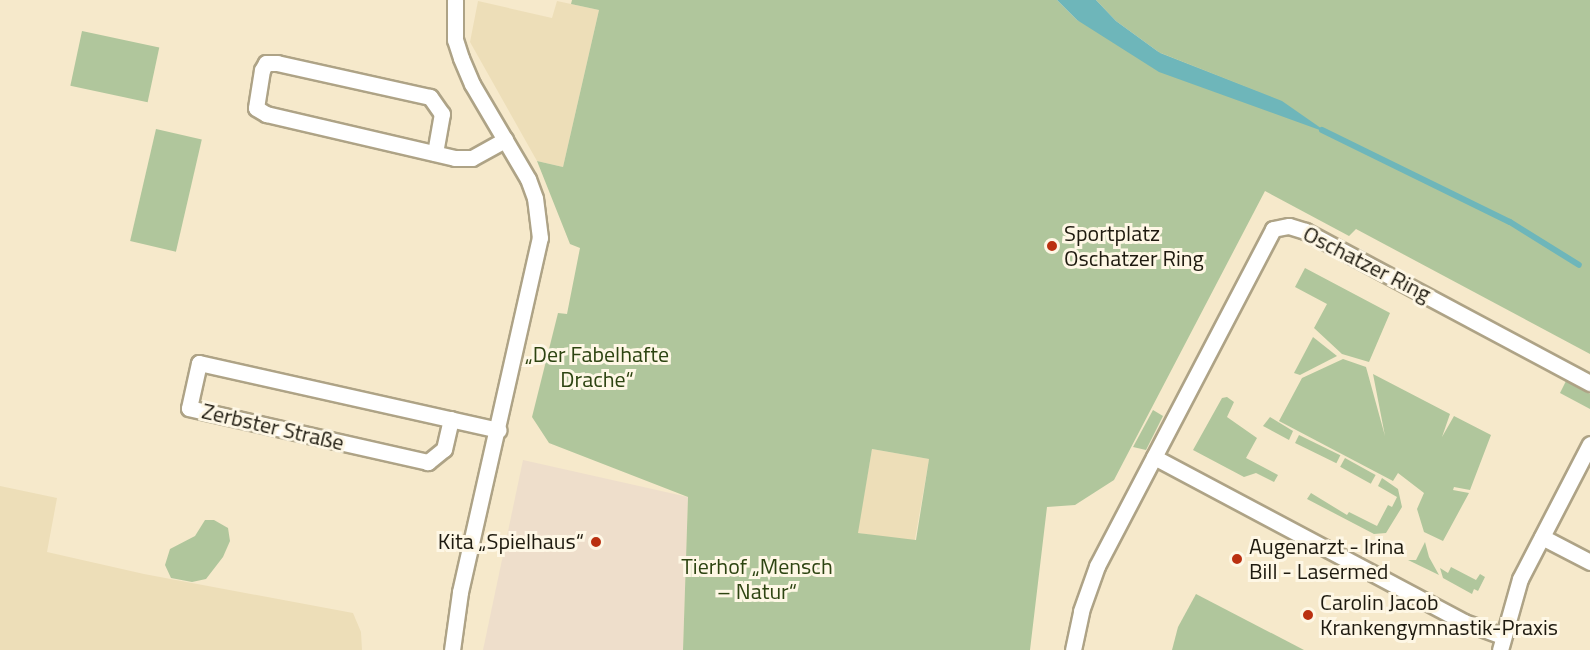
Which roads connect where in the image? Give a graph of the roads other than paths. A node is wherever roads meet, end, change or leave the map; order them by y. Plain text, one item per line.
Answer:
1 (455, 0) edge
2 (505, 140) junction
3 (435, 153) junction
4 (1590, 382) edge
5 (451, 419) junction
6 (499, 430) junction
7 (1590, 444) edge
8 (1154, 458) junction
9 (1542, 537) junction
10 (1590, 562) edge
11 (1501, 643) edge
12 (452, 650) edge
13 (1073, 650) edge

1 - 2 street
2 - 3 street
2 - 6 street
3 - 3 street
4 - 8 street, Oschatzer Ring
5 - 5 street, Zerbster Straße
5 - 6 street, Zerbster Straße
6 - 12 street
7 - 9 street
8 - 11 street
8 - 13 street, Oschatzer Ring
9 - 10 street
9 - 11 street

